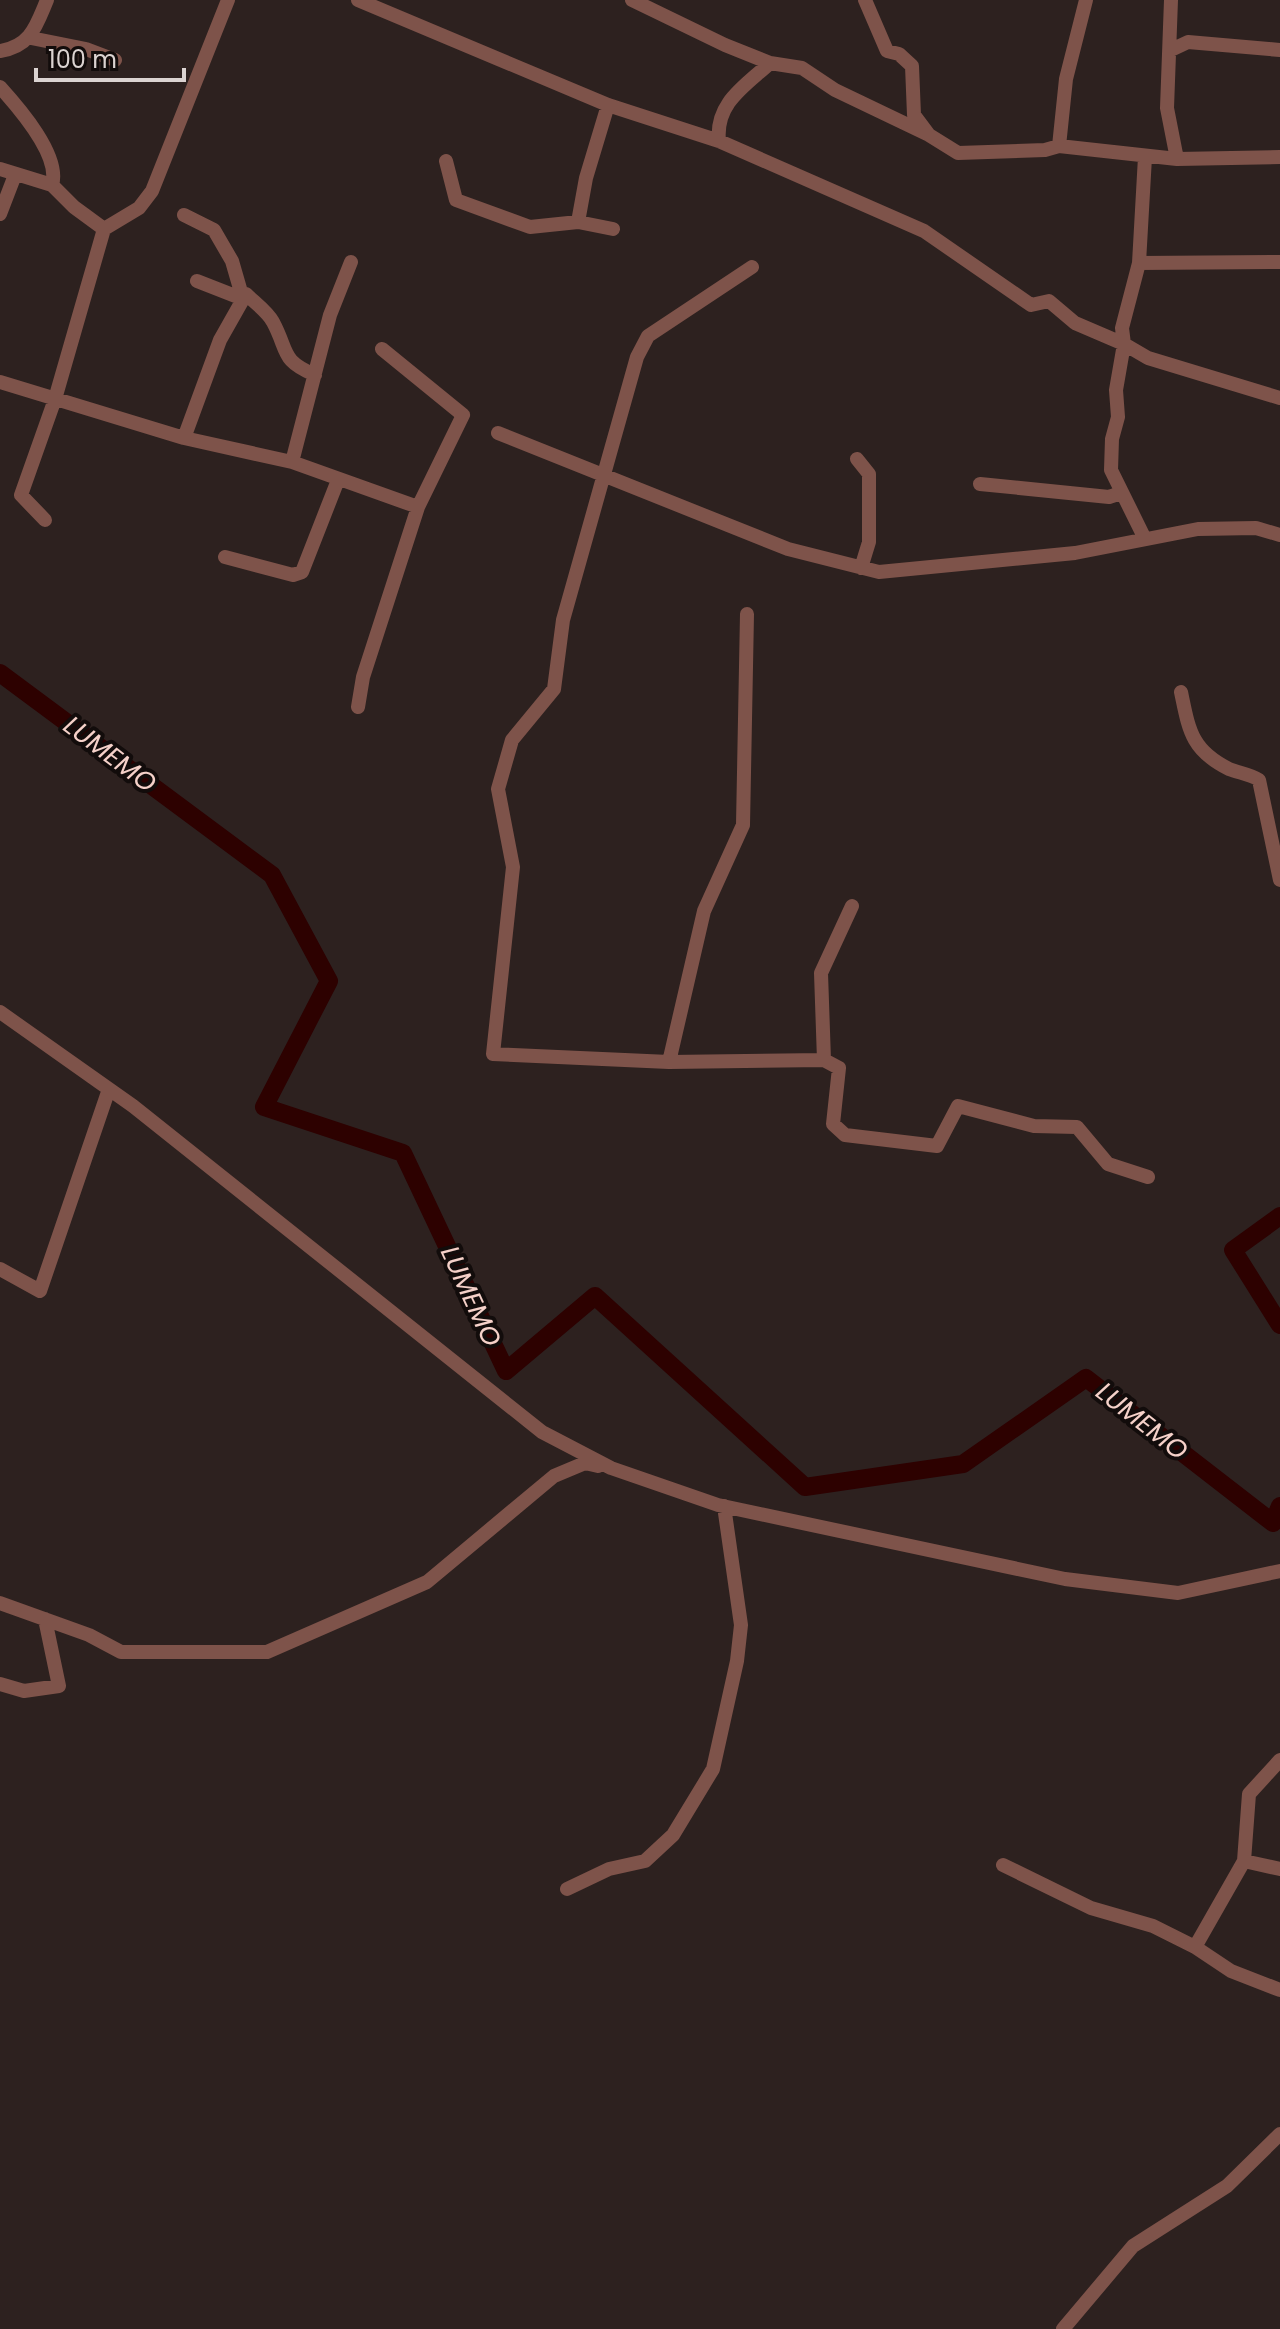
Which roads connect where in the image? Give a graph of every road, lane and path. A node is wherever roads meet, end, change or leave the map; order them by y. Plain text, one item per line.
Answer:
1 (47, 0) edge
2 (228, 0) edge
3 (358, 0) edge
4 (632, 0) edge
5 (865, 0) edge
6 (1086, 0) edge
7 (1171, 0) edge
8 (31, 38) junction
9 (1171, 50) junction
10 (1280, 50) edge
11 (0, 51) edge
12 (115, 60) dead end
13 (770, 63) junction
14 (0, 87) edge
15 (608, 105) junction
16 (929, 135) junction
17 (719, 141) junction
18 (1059, 146) junction
19 (1145, 157) junction
20 (1280, 157) edge
21 (1177, 159) junction
22 (446, 161) dead end
23 (0, 169) edge
24 (15, 175) junction
25 (52, 185) junction
26 (0, 214) edge
27 (184, 215) dead end
28 (578, 222) junction
29 (104, 229) junction
30 (613, 229) dead end
31 (351, 262) dead end
32 (1280, 262) edge
33 (1139, 263) junction
34 (752, 267) dead end
35 (197, 281) dead end
36 (243, 299) junction
37 (1124, 344) junction
38 (382, 349) dead end
39 (315, 375) junction
40 (0, 382) edge
41 (1280, 398) edge
42 (55, 399) junction
43 (498, 433) dead end
44 (184, 438) junction
45 (857, 459) dead end
46 (292, 462) junction
47 (604, 473) junction
48 (338, 480) junction
49 (980, 484) dead end
50 (1121, 493) junction
51 (418, 507) junction
52 (45, 520) dead end
53 (1280, 535) edge
54 (1145, 539) junction
55 (225, 557) dead end
56 (861, 568) junction
57 (747, 614) dead end
58 (1181, 692) dead end
59 (358, 707) dead end
60 (1280, 880) edge
61 (852, 906) dead end
62 (0, 1012) edge
63 (824, 1060) junction
64 (669, 1062) junction
65 (109, 1089) junction
66 (1148, 1177) dead end
67 (0, 1269) edge
68 (611, 1468) junction
69 (724, 1506) junction
70 (1280, 1571) edge
71 (0, 1603) edge
72 (45, 1619) junction
73 (0, 1684) edge
74 (1279, 1767) edge
75 (1244, 1861) junction
76 (1003, 1865) dead end
77 (1280, 1869) edge
78 (567, 1889) dead end
79 (1195, 1947) junction
80 (1280, 1990) edge
81 (1280, 2134) edge
82 (1063, 2329) edge

1 - 8 street
2 - 29 street
3 - 15 street
4 - 13 street
5 - 16 street
6 - 18 street
7 - 9 street
8 - 11 street
8 - 12 street
9 - 10 street
9 - 21 street
13 - 16 street
13 - 17 street
14 - 25 street
15 - 17 street
15 - 28 street
16 - 18 street
17 - 37 street
18 - 19 street
19 - 21 street
19 - 33 street
20 - 21 street
22 - 28 street
23 - 24 street
24 - 25 street
24 - 26 street
25 - 29 street
27 - 36 street
28 - 30 street
29 - 42 street
31 - 39 street
32 - 33 street
33 - 37 street
34 - 47 street
35 - 36 street
36 - 39 street
36 - 44 street
37 - 41 street
37 - 50 street
38 - 51 street
39 - 46 street
40 - 42 street
42 - 44 street
42 - 52 street
43 - 47 street
44 - 46 street
45 - 56 street
46 - 48 street
47 - 56 street
47 - 64 street
48 - 51 street
48 - 55 street
49 - 50 street
50 - 54 street
51 - 59 street
53 - 54 street
54 - 56 street
57 - 64 street
58 - 60 street
61 - 63 street
62 - 65 street
63 - 64 street
63 - 66 street
65 - 67 street
65 - 68 street
68 - 69 street
68 - 72 street
69 - 70 street
69 - 78 street
71 - 72 street
72 - 73 street
74 - 75 street
75 - 77 street
75 - 79 street
76 - 79 street
79 - 80 street
81 - 82 street

